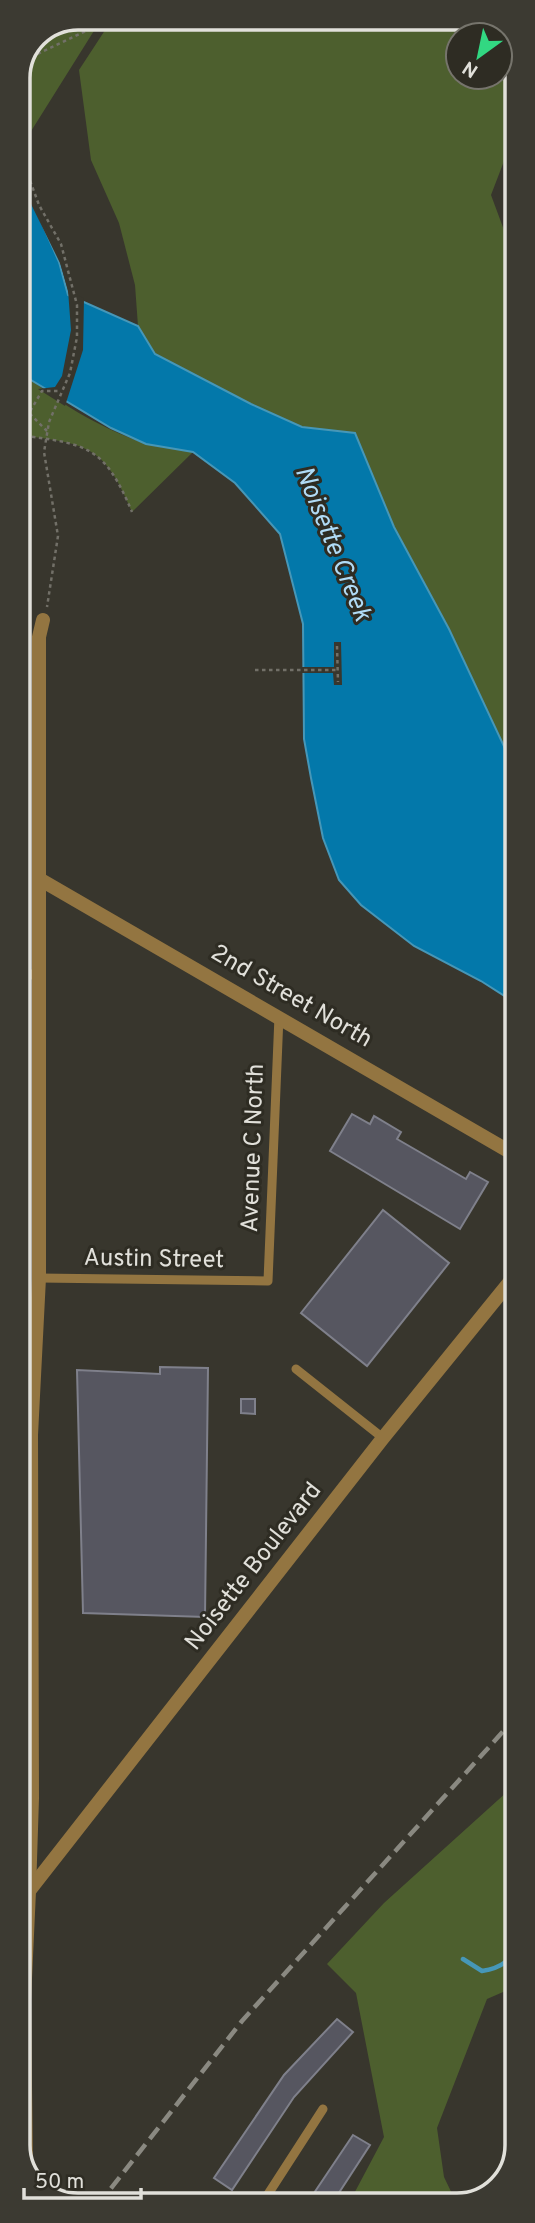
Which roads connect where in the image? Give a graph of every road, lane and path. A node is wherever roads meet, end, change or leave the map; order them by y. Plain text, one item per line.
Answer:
1 (88, 30) edge
2 (36, 55) edge
3 (30, 181) edge
4 (62, 391) junction
5 (30, 411) edge
6 (30, 414) edge
7 (47, 431) junction
8 (30, 436) edge
9 (132, 512) dead end
10 (43, 620) joint
11 (337, 646) dead end
12 (255, 670) dead end
13 (338, 670) junction
14 (338, 682) dead end
15 (41, 880) junction
16 (30, 974) edge
17 (39, 978) junction
18 (279, 1016) junction
19 (505, 1150) edge
20 (39, 1278) junction
21 (268, 1281) joint
22 (505, 1288) edge
23 (30, 1329) edge
24 (36, 1332) junction
25 (296, 1369) dead end
26 (383, 1438) junction
27 (30, 1495) edge
28 (30, 1890) edge
29 (324, 2109) dead end
30 (269, 2193) edge

1 - 2 path
3 - 4 path
4 - 5 path
4 - 7 path
6 - 7 path
7 - 10 path
8 - 9 path
10 - 15 street
11 - 13 path
12 - 13 path
13 - 14 path
15 - 17 street
15 - 18 street, 2nd Street North
16 - 17 lane
17 - 20 street
18 - 19 street, 2nd Street North
18 - 21 lane, Avenue C North
20 - 21 lane, Austin Street
20 - 24 street
22 - 26 street, Noisette Boulevard
23 - 24 lane
24 - 27 street
25 - 26 lane
26 - 28 street, Noisette Boulevard
29 - 30 lane

